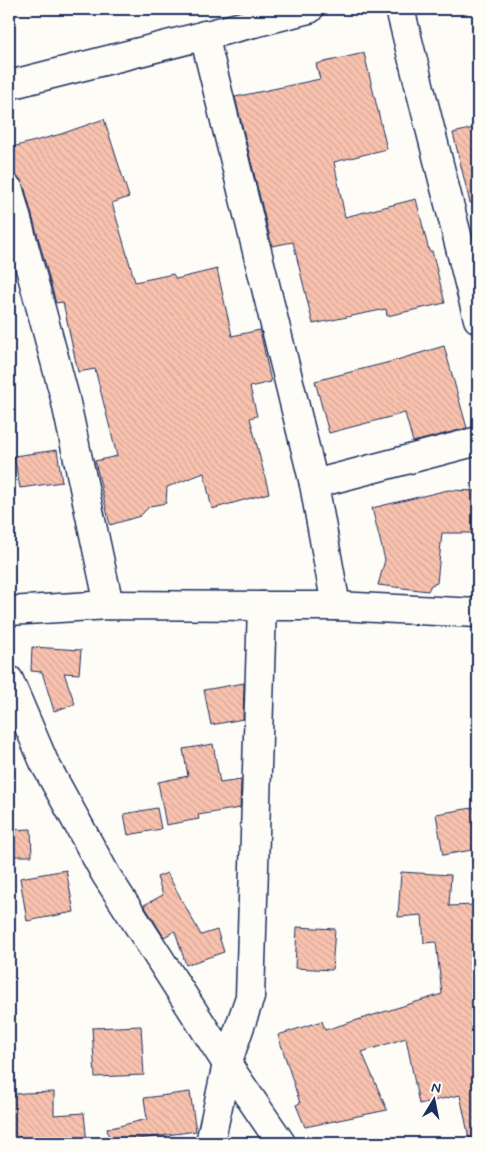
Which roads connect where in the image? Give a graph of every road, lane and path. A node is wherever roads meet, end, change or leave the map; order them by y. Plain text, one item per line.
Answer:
1 (309, 9) edge
2 (400, 9) edge
3 (204, 36) junction
4 (9, 85) edge
5 (9, 190) edge
6 (471, 257) edge
7 (478, 319) edge
8 (478, 441) edge
9 (314, 484) junction
10 (109, 605) junction
11 (262, 606) junction
12 (336, 606) junction
13 (9, 611) edge
14 (478, 614) edge
15 (9, 680) edge
16 (227, 1064) junction
17 (210, 1143) edge
18 (281, 1143) edge

1 - 3 street
2 - 6 street
3 - 4 street
3 - 9 street
5 - 10 street
6 - 7 street
8 - 9 street
9 - 12 street
10 - 11 street
10 - 13 street
11 - 12 street
11 - 16 street
12 - 14 street
15 - 16 street
16 - 17 street
16 - 18 street

